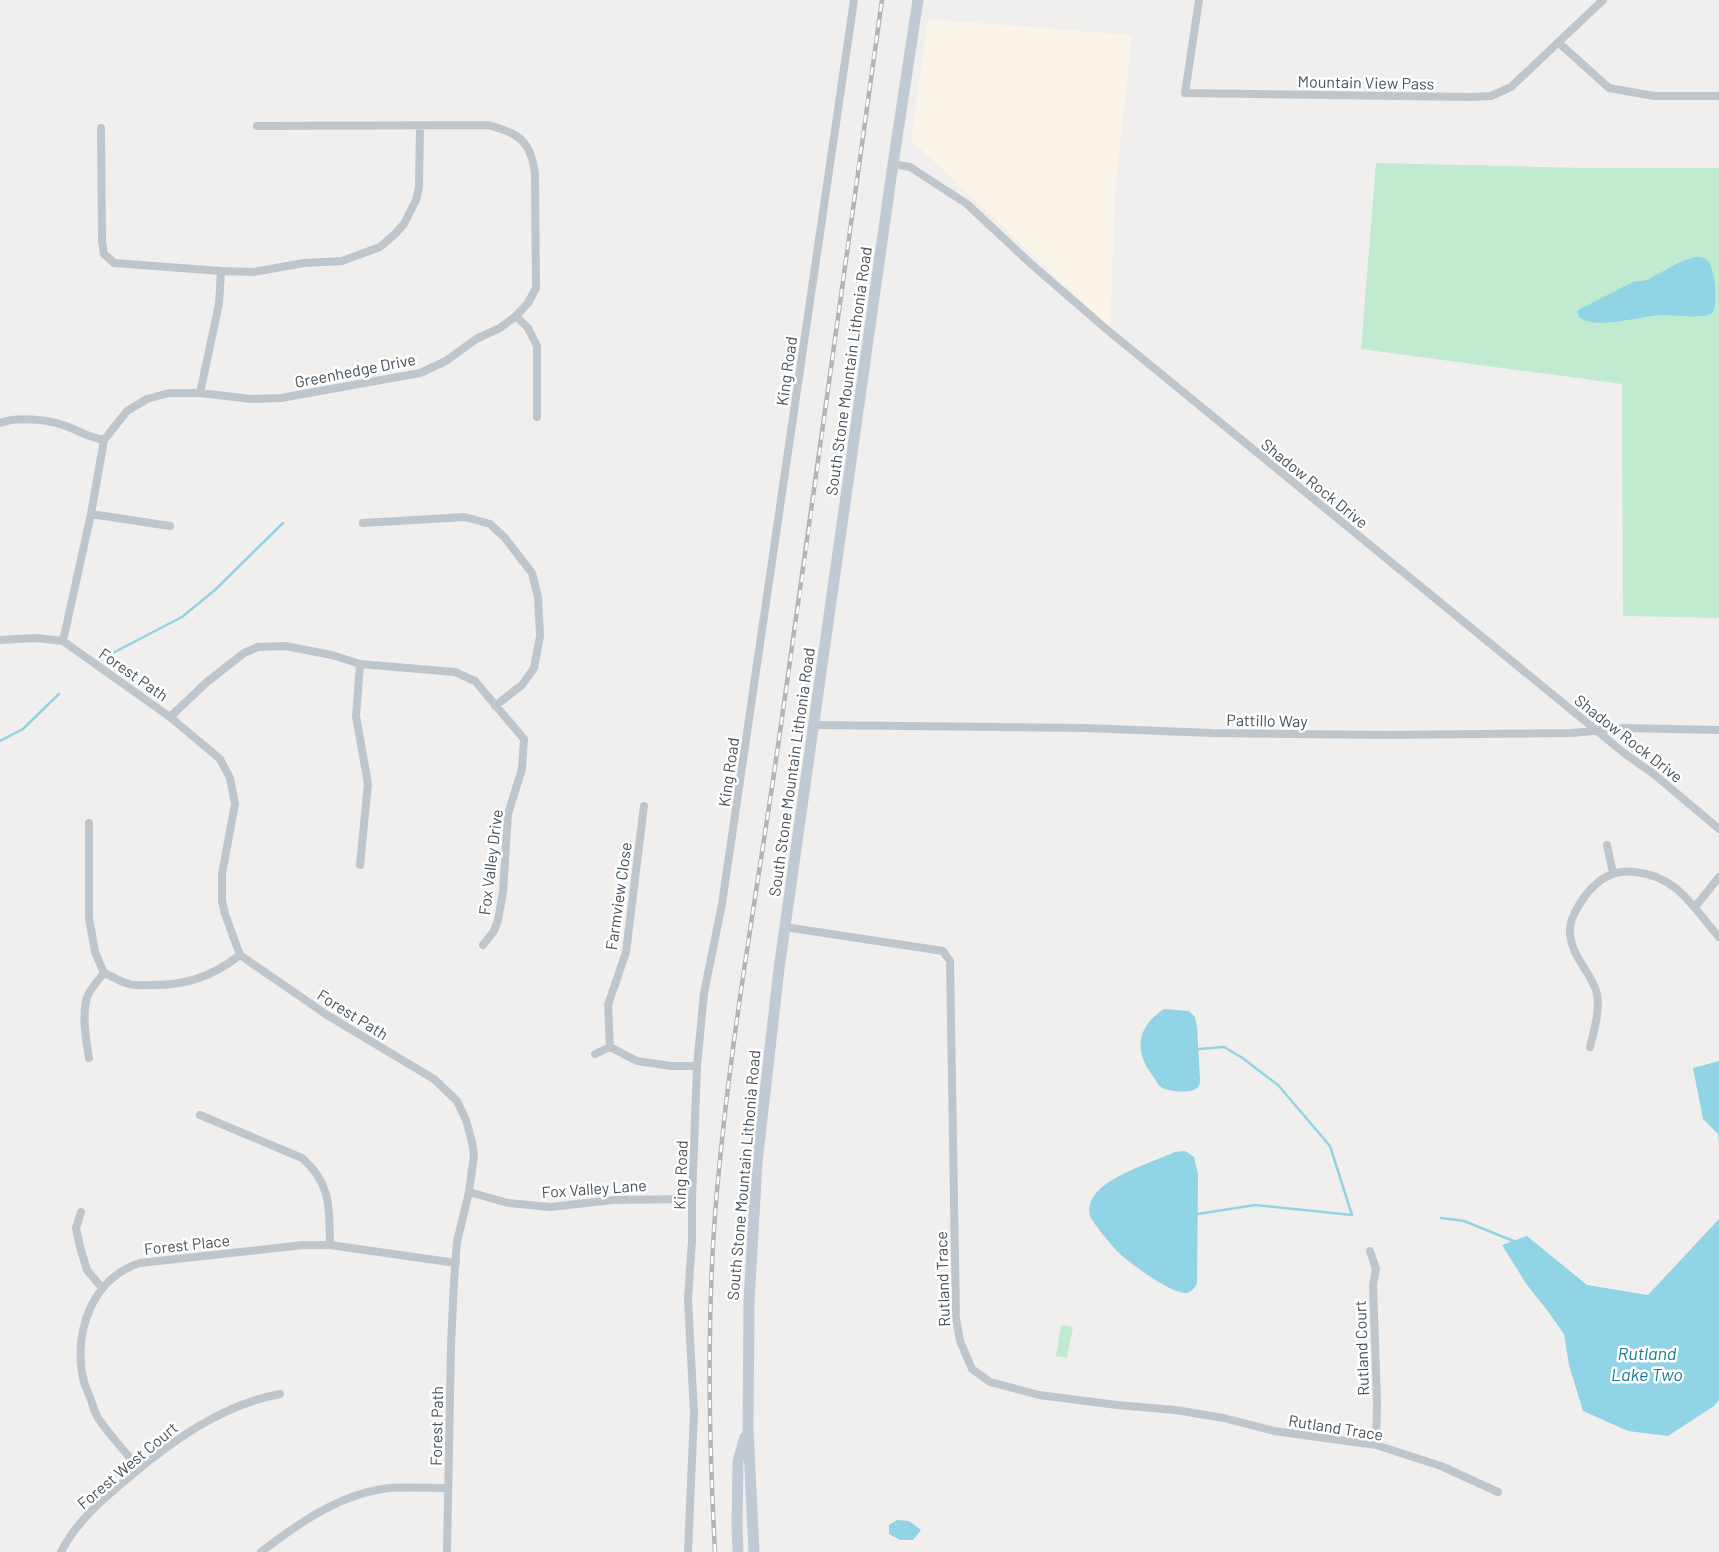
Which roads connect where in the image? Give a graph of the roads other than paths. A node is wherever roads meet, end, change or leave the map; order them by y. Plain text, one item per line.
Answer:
1 (854, 0) edge
2 (918, 0) edge
3 (1199, 0) edge
4 (1603, 0) edge
5 (1559, 43) junction
6 (1719, 96) edge
7 (257, 126) dead end
8 (420, 126) junction
9 (101, 128) dead end
10 (893, 164) junction
11 (221, 271) junction
12 (516, 316) junction
13 (200, 393) junction
14 (537, 417) dead end
15 (0, 423) edge
16 (104, 440) junction
17 (91, 514) junction
18 (363, 523) dead end
19 (170, 526) dead end
20 (0, 640) edge
21 (63, 641) junction
22 (360, 664) junction
23 (495, 706) junction
24 (170, 716) junction
25 (815, 725) junction
26 (1719, 730) edge
27 (1597, 731) junction
28 (644, 806) dead end
29 (89, 823) dead end
30 (1719, 829) edge
31 (1607, 845) dead end
32 (360, 865) dead end
33 (1613, 873) junction
34 (1719, 877) edge
35 (1695, 907) junction
36 (785, 927) junction
37 (1719, 937) edge
38 (483, 945) dead end
39 (240, 955) junction
40 (104, 973) junction
41 (610, 1047) junction
42 (1590, 1047) dead end
43 (594, 1054) dead end
44 (89, 1058) dead end
45 (697, 1066) junction
46 (200, 1115) dead end
47 (469, 1192) junction
48 (692, 1198) junction
49 (81, 1212) dead end
50 (330, 1245) junction
51 (1370, 1251) dead end
52 (456, 1262) junction
53 (102, 1288) junction
54 (280, 1394) dead end
55 (748, 1428) junction
56 (1376, 1445) junction
57 (139, 1469) junction
58 (448, 1488) junction
59 (1498, 1492) dead end
60 (61, 1552) edge
61 (261, 1552) edge
62 (447, 1552) edge
63 (688, 1552) edge
64 (738, 1552) edge
65 (754, 1552) edge

1 - 45 street, King Road
2 - 10 main road, South Stone Mountain Lithonia Road
3 - 5 street, Mountain View Pass
4 - 5 street, Mountain View Pass
5 - 6 street
7 - 8 street, Greenhedge Drive
8 - 11 street
8 - 12 street, Greenhedge Drive
9 - 11 street
10 - 25 main road, South Stone Mountain Lithonia Road
10 - 27 street, Shadow Rock Drive
11 - 13 street
12 - 13 street, Greenhedge Drive
12 - 14 street
13 - 16 street, Greenhedge Drive
15 - 16 street
16 - 17 street, Greenhedge Drive
17 - 19 street
17 - 21 street, Greenhedge Drive
18 - 23 street
20 - 21 street, Forest Path
21 - 24 street, Forest Path
22 - 23 street, Fox Valley Drive
22 - 24 street, Fox Valley Drive
22 - 32 street
23 - 38 street, Fox Valley Drive
24 - 39 street, Forest Path
25 - 27 street, Pattillo Way
25 - 36 main road, South Stone Mountain Lithonia Road
26 - 27 street, Pattillo Way
27 - 30 street, Shadow Rock Drive
28 - 41 street, Farmview Close
29 - 40 street
31 - 33 street
33 - 35 street
33 - 42 street
34 - 35 street
35 - 37 street
36 - 55 main road, South Stone Mountain Lithonia Road
36 - 56 street, Rutland Trace
39 - 40 street
39 - 47 street, Forest Path
40 - 44 street
41 - 43 street
41 - 45 street
45 - 48 street, King Road
46 - 50 street
47 - 48 street, Fox Valley Lane
47 - 52 street, Forest Path
48 - 63 street, King Road
49 - 53 street
50 - 52 street, Forest Place
50 - 53 street, Forest Place
51 - 56 street, Rutland Court
52 - 58 street, Forest Path
53 - 57 street, Forest Place
54 - 57 street, Forest West Court
55 - 64 main road
55 - 65 main road, South Stone Mountain Lithonia Road
56 - 59 street, Rutland Trace
57 - 60 street, Forest West Court
58 - 61 street
58 - 62 street, Forest Path

